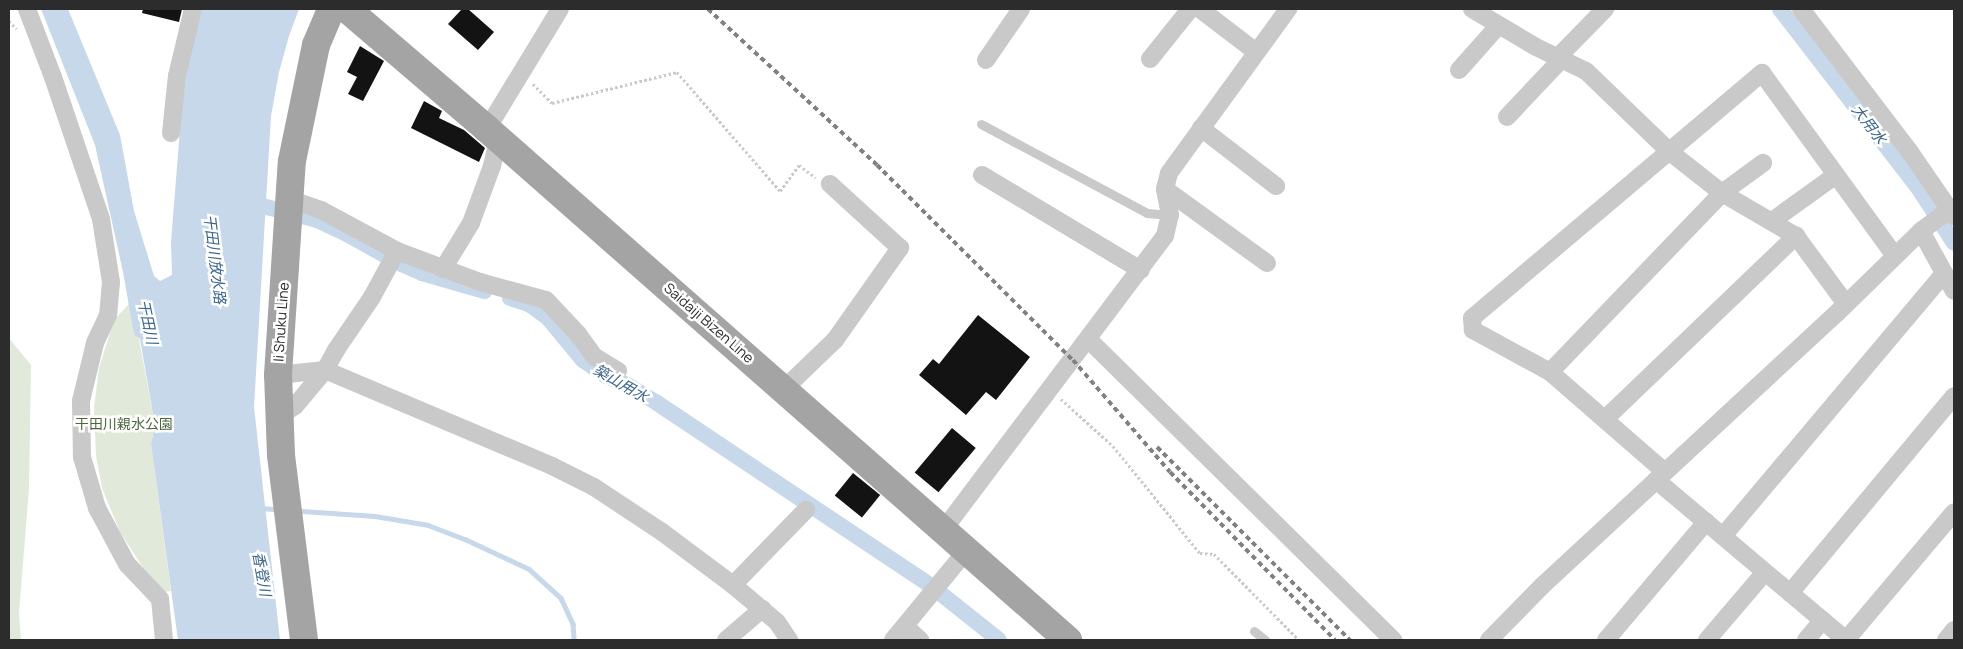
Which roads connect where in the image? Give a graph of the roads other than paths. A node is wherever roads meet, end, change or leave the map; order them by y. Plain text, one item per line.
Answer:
1 (27, 9) edge
2 (193, 9) edge
3 (332, 9) edge
4 (347, 9) edge
5 (560, 9) edge
6 (1021, 9) edge
7 (1190, 9) edge
8 (1200, 9) edge
9 (1288, 9) edge
10 (1472, 9) edge
11 (1801, 9) edge
12 (1602, 10) edge
13 (1499, 25) junction
14 (1256, 52) junction
15 (1559, 56) junction
16 (1150, 59) dead end
17 (986, 60) dead end
18 (1459, 70) dead end
19 (1507, 118) dead end
20 (981, 124) dead end
21 (1202, 128) junction
22 (171, 133) dead end
23 (493, 134) junction
24 (1670, 152) junction
25 (1762, 163) dead end
26 (982, 175) dead end
27 (1836, 175) junction
28 (830, 184) road end
29 (1276, 186) dead end
30 (1165, 189) junction
31 (1722, 193) junction
32 (289, 199) junction
33 (1952, 213) edge
34 (1170, 215) junction
35 (1772, 222) junction
36 (1921, 231) junction
37 (1796, 236) junction
38 (1896, 256) junction
39 (393, 257) junction
40 (1267, 262) dead end
41 (443, 269) junction
42 (1141, 270) junction
43 (1944, 274) junction
44 (1954, 291) edge
45 (1846, 304) junction
46 (1088, 339) junction
47 (325, 370) junction
48 (618, 371) dead end
49 (1550, 372) junction
50 (278, 375) junction
51 (784, 389) junction
52 (1954, 396) edge
53 (279, 416) junction
54 (1606, 419) junction
55 (1661, 476) junction
56 (806, 510) dead end
57 (1954, 512) edge
58 (1706, 522) junction
59 (944, 529) junction
60 (1722, 536) junction
61 (967, 550) junction
62 (1765, 572) junction
63 (733, 585) junction
64 (1790, 593) junction
65 (762, 609) junction
66 (1823, 620) junction
67 (905, 626) junction
68 (1954, 630) edge
69 (164, 640) edge
70 (304, 640) edge
71 (726, 640) edge
72 (789, 640) edge
73 (893, 640) edge
74 (920, 640) edge
75 (1068, 640) edge
76 (1254, 640) edge
77 (1264, 640) edge
78 (1394, 640) edge
79 (1489, 640) edge
80 (1606, 640) edge
81 (1707, 640) edge
82 (1806, 640) edge
83 (1846, 640) edge
84 (1946, 640) edge

1 - 69 street
2 - 22 street
3 - 32 main road, Ii Shuku Line
4 - 23 main road, Saidaiji Bizen Line
5 - 23 street
6 - 17 street
7 - 16 street
8 - 14 street
9 - 14 street
10 - 13 street
11 - 33 street
12 - 15 street
13 - 15 street
13 - 18 street
14 - 21 street
15 - 19 street
15 - 24 street
20 - 34 lane
21 - 29 street
21 - 30 street
23 - 41 street
23 - 51 main road, Saidaiji Bizen Line
24 - 27 street
24 - 31 street
24 - 49 street
25 - 31 street
26 - 42 street
27 - 35 street
27 - 38 street
28 - 51 street
30 - 34 street
30 - 40 street
31 - 35 street
31 - 49 street
32 - 39 street
32 - 50 main road, Ii Shuku Line
33 - 36 street
34 - 42 street
35 - 37 street
36 - 38 street
36 - 43 street
37 - 45 street
37 - 54 street
38 - 45 street
39 - 41 street
39 - 47 street
41 - 48 street
42 - 46 street
43 - 44 street
43 - 60 street
45 - 55 street
46 - 59 street
46 - 78 street
47 - 50 street
47 - 53 street
47 - 63 street
49 - 54 street
50 - 53 main road, Ii Shuku Line
51 - 59 main road, Saidaiji Bizen Line
52 - 64 street
53 - 70 main road, Ii Shuku Line
54 - 55 street
55 - 58 street
55 - 79 street
56 - 63 street
57 - 83 street
58 - 60 street
58 - 80 street
59 - 61 main road, Saidaiji Bizen Line
60 - 62 street
61 - 67 street
61 - 75 main road, Saidaiji Bizen Line
62 - 64 street
62 - 81 street
63 - 65 street
64 - 66 street
65 - 71 street
65 - 72 street
66 - 82 street
66 - 83 street
67 - 73 street
67 - 74 street
68 - 84 street
76 - 77 lane

